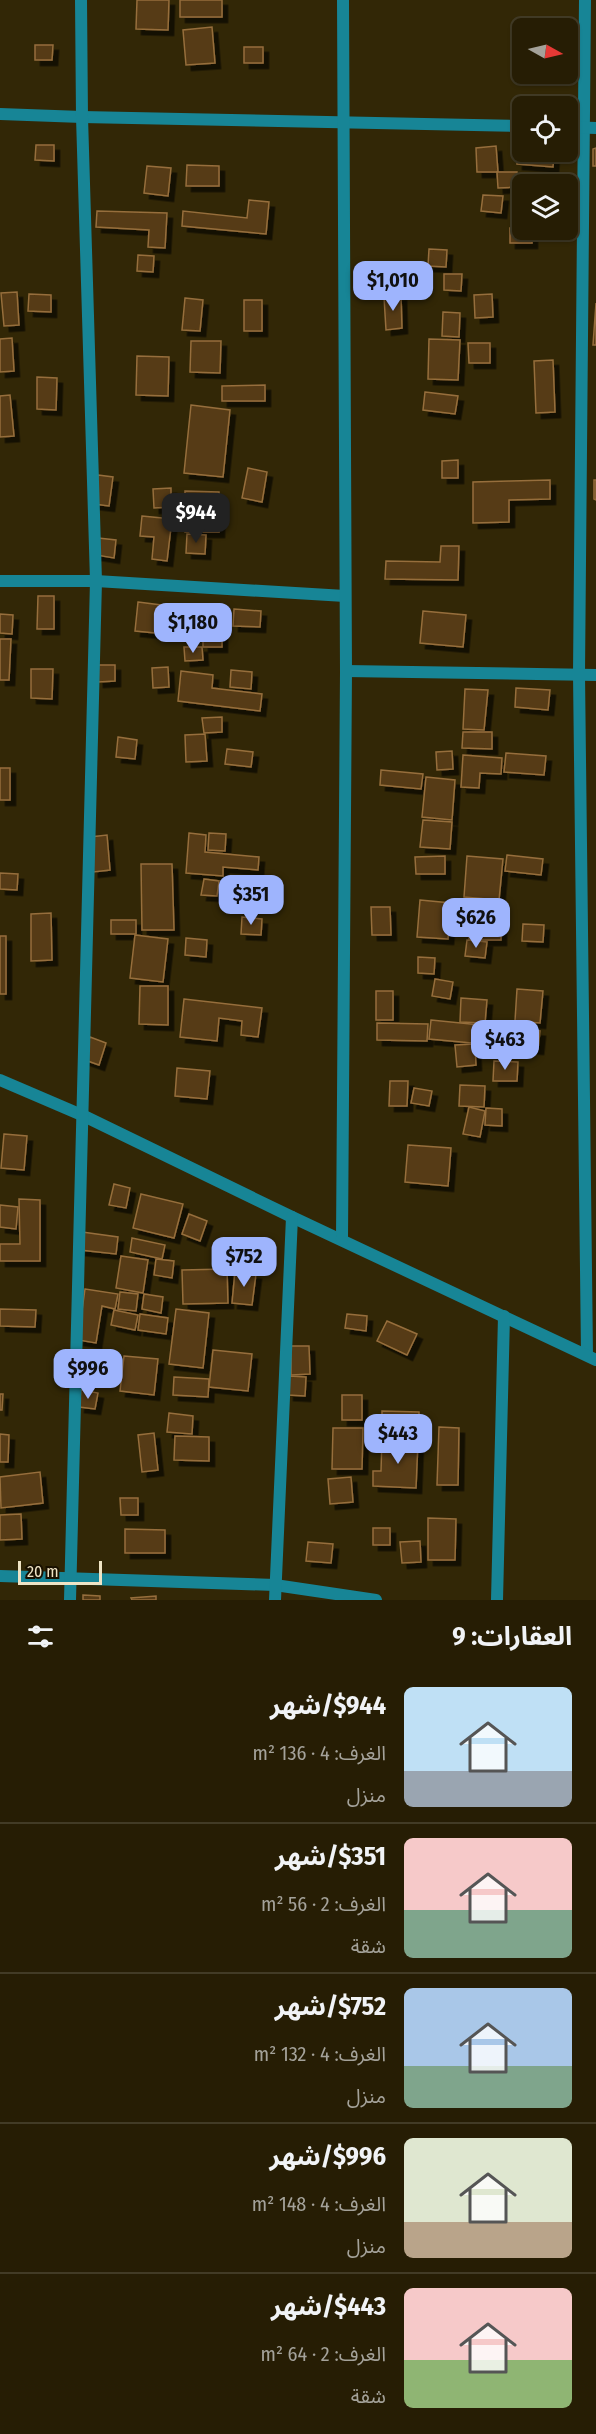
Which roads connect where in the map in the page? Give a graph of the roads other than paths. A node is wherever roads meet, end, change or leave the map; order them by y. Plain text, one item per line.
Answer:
1 (81, 0) edge
2 (343, 0) edge
3 (585, 0) edge
4 (0, 114) edge
5 (82, 117) junction
6 (343, 123) junction
7 (512, 126) edge
8 (590, 128) edge
9 (0, 581) edge
10 (96, 581) junction
11 (345, 596) junction
12 (345, 671) junction
13 (579, 674) junction
14 (596, 675) edge
15 (0, 1080) edge
16 (84, 1116) junction
17 (292, 1217) junction
18 (591, 1217) edge
19 (342, 1239) junction
20 (504, 1316) junction
21 (592, 1358) edge
22 (0, 1576) edge
23 (70, 1577) junction
24 (275, 1585) junction
25 (70, 1600) edge
26 (275, 1600) edge
27 (376, 1600) edge
28 (497, 1600) edge

1 - 5 street
2 - 6 street
3 - 8 street
4 - 5 street
5 - 6 street
5 - 10 street
6 - 7 street
6 - 11 street
8 - 13 street
9 - 10 street
10 - 11 street
10 - 16 street
11 - 12 street
12 - 13 street
12 - 19 street
13 - 14 street
13 - 18 street
15 - 16 street
16 - 17 street
16 - 23 street
17 - 19 street
17 - 24 street
18 - 21 street
19 - 20 street
20 - 21 street
20 - 28 street
22 - 23 street
23 - 24 street
23 - 25 street
24 - 26 street
24 - 27 street

